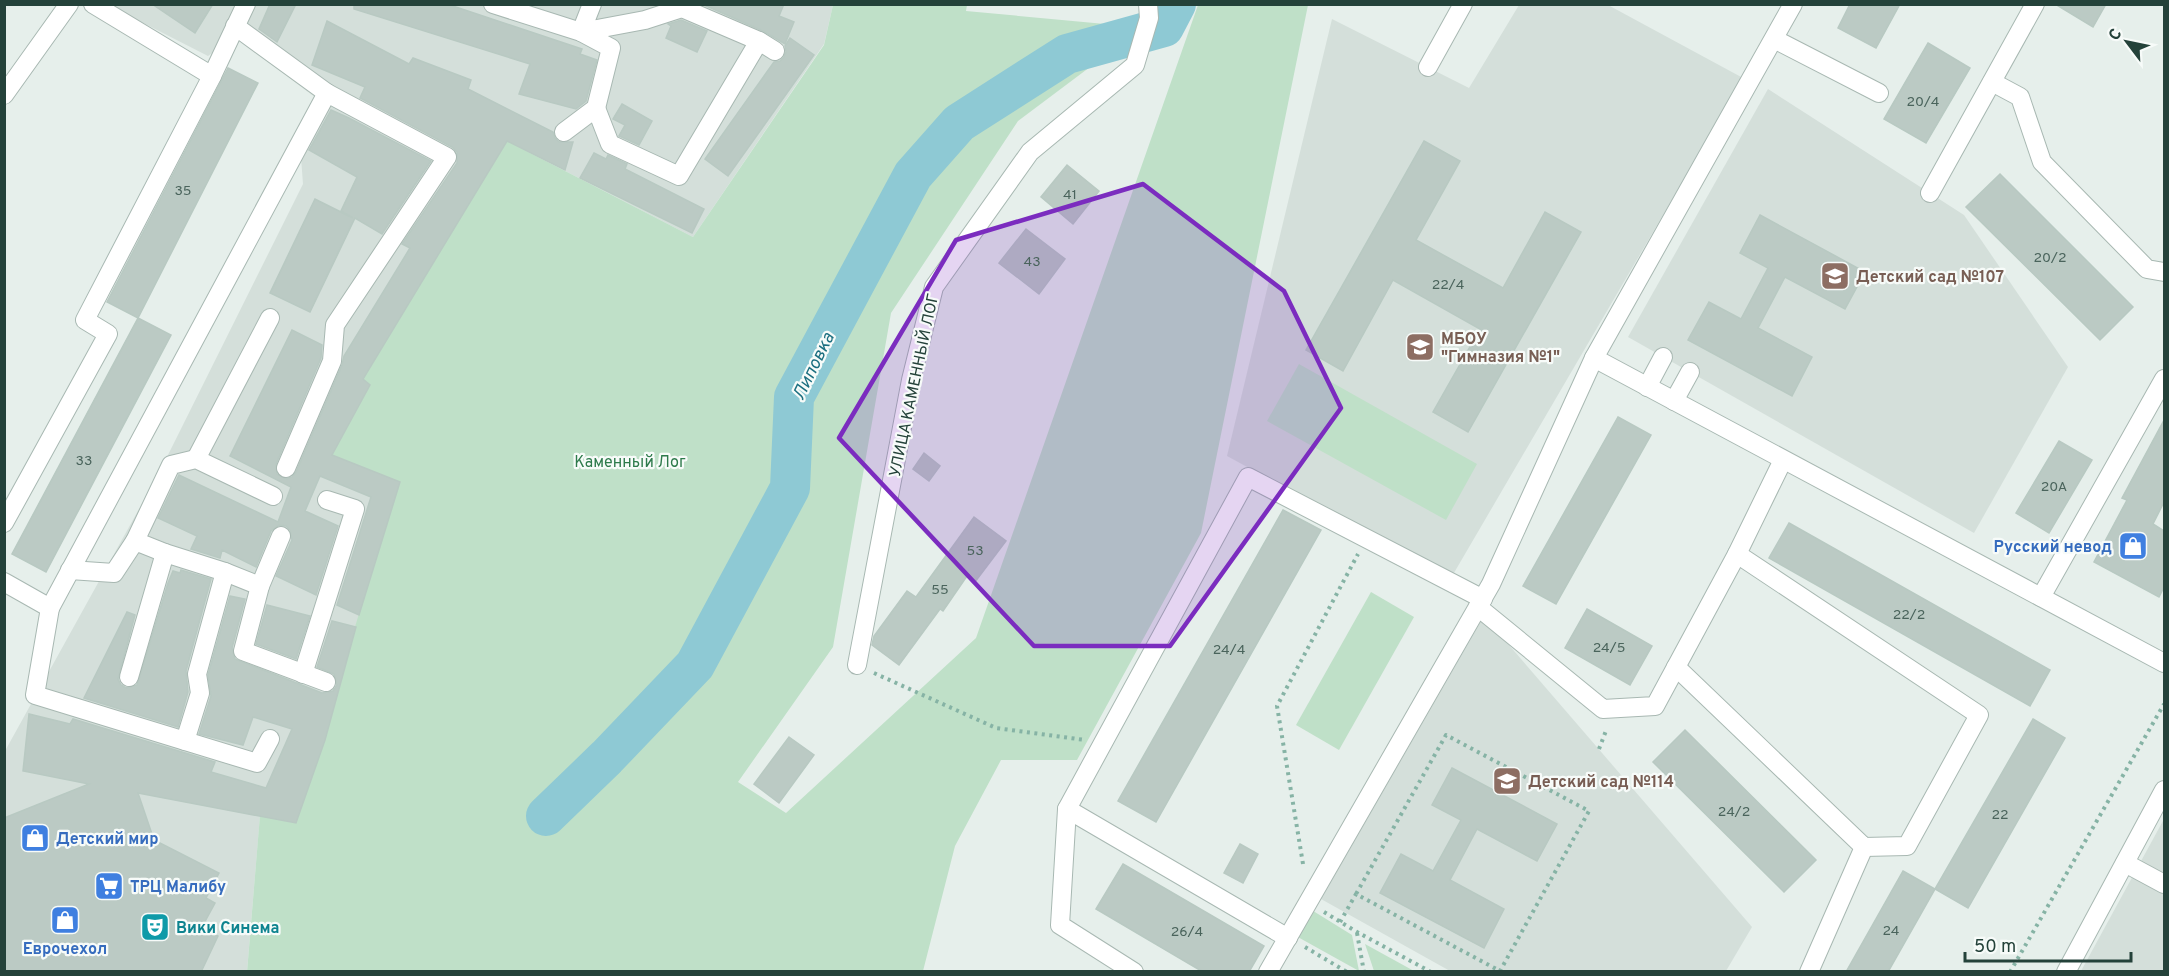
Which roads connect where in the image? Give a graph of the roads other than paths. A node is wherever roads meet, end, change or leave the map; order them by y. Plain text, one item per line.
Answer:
1 (69, 4) edge
2 (93, 4) edge
3 (246, 4) edge
4 (493, 4) edge
5 (592, 4) edge
6 (1463, 4) edge
7 (1793, 4) edge
8 (2035, 4) edge
9 (1148, 11) edge
10 (236, 26) junction
11 (581, 32) junction
12 (1774, 39) junction
13 (759, 41) junction
14 (775, 51) dead end
15 (1428, 67) dead end
16 (212, 76) junction
17 (1992, 82) junction
18 (327, 93) junction
19 (1879, 93) dead end
20 (4, 95) edge
21 (596, 108) junction
22 (564, 132) dead end
23 (1930, 193) dead end
24 (2164, 272) edge
25 (270, 318) dead end
26 (1663, 357) dead end
27 (1594, 358) junction
28 (1690, 372) dead end
29 (2164, 380) edge
30 (1647, 387) junction
31 (1674, 401) junction
32 (196, 459) junction
33 (1783, 460) junction
34 (286, 468) dead end
35 (273, 496) dead end
36 (327, 500) dead end
37 (4, 523) edge
38 (281, 536) dead end
39 (135, 540) junction
40 (165, 553) junction
41 (1737, 554) junction
42 (70, 570) junction
43 (225, 572) junction
44 (4, 582) edge
45 (260, 586) junction
46 (2041, 597) junction
47 (1481, 603) junction
48 (50, 608) junction
49 (2164, 663) edge
50 (857, 665) road end
51 (1676, 667) junction
52 (303, 674) junction
53 (129, 677) dead end
54 (326, 682) dead end
55 (270, 739) dead end
56 (185, 741) junction
57 (2164, 790) edge
58 (1067, 808) junction
59 (1864, 848) junction
60 (2125, 863) junction
61 (2164, 884) edge
62 (1288, 938) junction
63 (1134, 972) edge
64 (1268, 972) edge
65 (1809, 972) edge
66 (2066, 972) edge

1 - 20 street
2 - 16 street
3 - 10 street
4 - 11 street
5 - 11 street
6 - 15 street
7 - 12 street
8 - 17 street
9 - 50 street, УЛИЦА КАМЕННЫЙ ЛОГ
10 - 16 street
10 - 18 street
11 - 13 street
11 - 21 street
12 - 19 street
12 - 27 street
13 - 14 street
13 - 21 street
16 - 37 street
17 - 23 street
17 - 24 street
18 - 34 street
18 - 42 street
21 - 22 street
25 - 32 street
26 - 30 street
27 - 30 street
27 - 47 street
28 - 31 street
29 - 46 street
30 - 31 street
31 - 33 street
32 - 35 street
32 - 39 street
33 - 41 street
33 - 46 street
36 - 52 street
38 - 45 street
39 - 40 street
39 - 42 street
40 - 43 street
40 - 53 street
41 - 51 street
41 - 59 street
42 - 48 street
43 - 45 street
43 - 56 street
44 - 48 street
45 - 52 street
46 - 49 street
47 - 51 street
47 - 58 street
47 - 62 street
48 - 56 street
51 - 59 street
52 - 54 street
55 - 56 street
57 - 60 street
58 - 62 street
58 - 63 street
59 - 65 street
60 - 61 street
60 - 66 street
62 - 64 street

